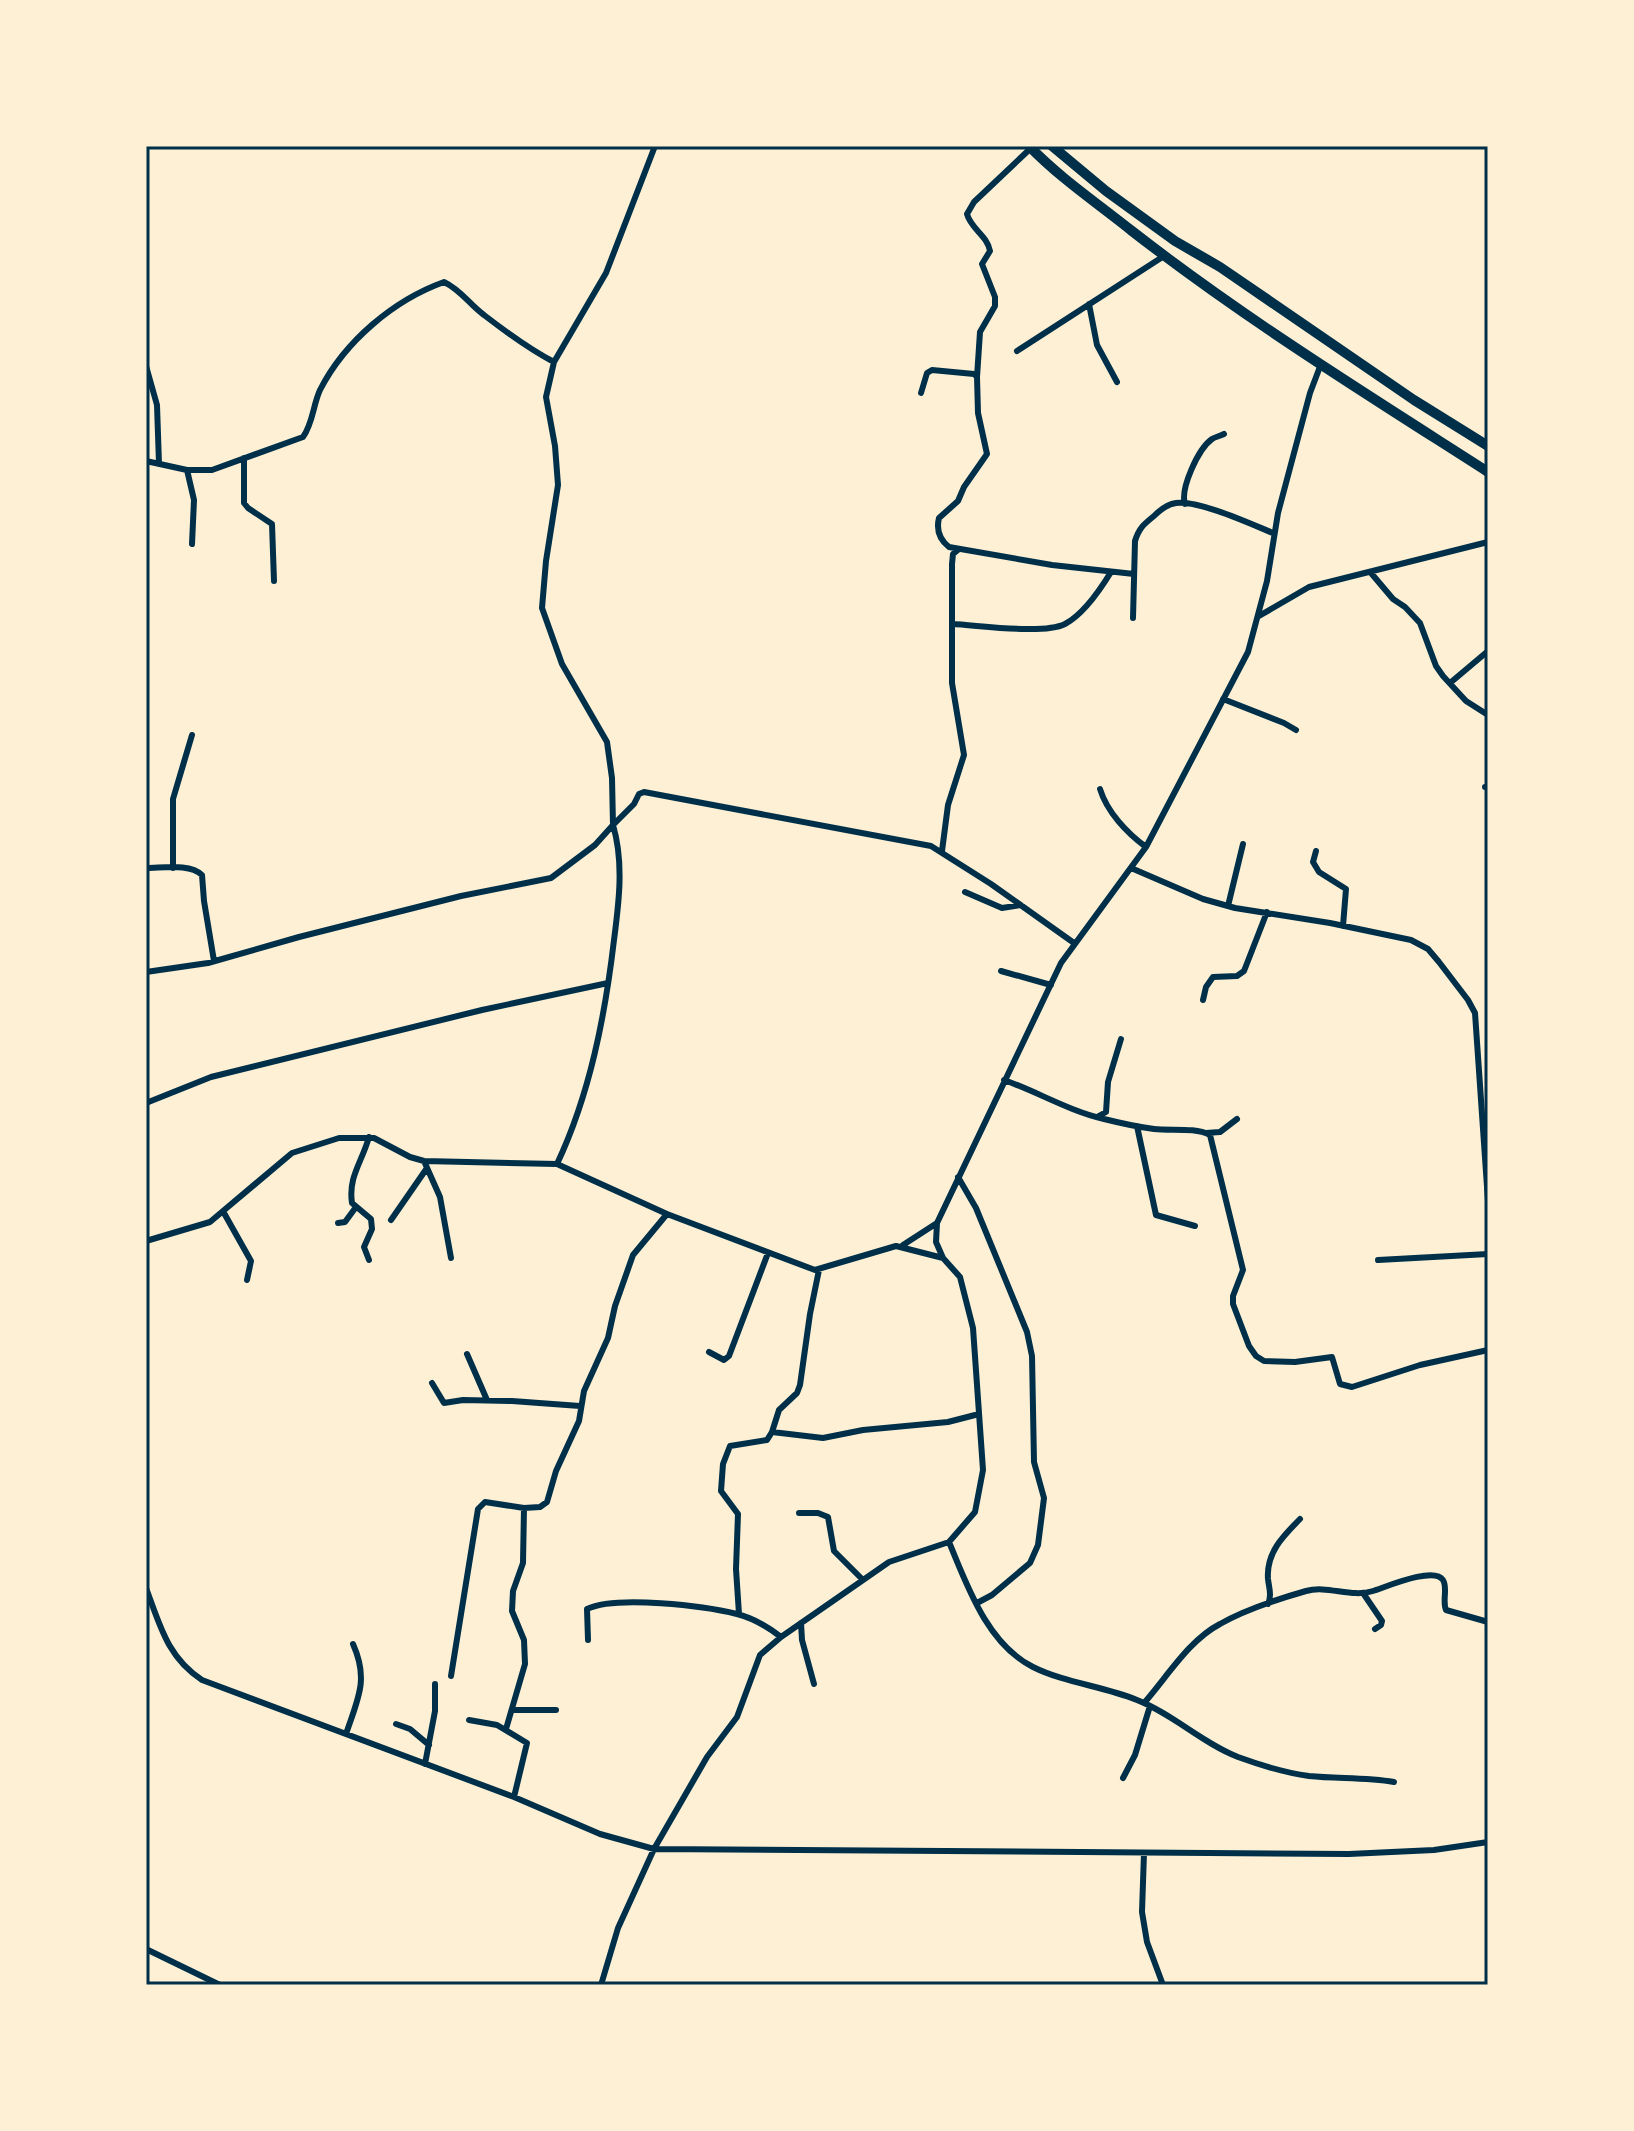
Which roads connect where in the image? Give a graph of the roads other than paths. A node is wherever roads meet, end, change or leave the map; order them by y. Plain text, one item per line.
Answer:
1 (655, 146) edge
2 (1052, 146) edge
3 (1030, 147) edge
4 (1164, 256) junction
5 (1089, 304) junction
6 (1017, 351) dead end
7 (554, 362) junction
8 (1321, 364) junction
9 (146, 366) edge
10 (977, 377) junction
11 (1117, 382) dead end
12 (921, 393) dead end
13 (1224, 434) dead end
14 (1488, 446) edge
15 (244, 458) junction
16 (146, 461) edge
17 (159, 464) junction
18 (187, 470) junction
19 (1488, 472) edge
20 (1185, 504) junction
21 (1273, 533) junction
22 (1488, 542) edge
23 (192, 544) dead end
24 (959, 549) junction
25 (1111, 572) junction
26 (1371, 573) junction
27 (1134, 574) junction
28 (274, 581) dead end
29 (1259, 616) junction
30 (1133, 618) dead end
31 (952, 624) junction
32 (1488, 651) edge
33 (1450, 683) junction
34 (1223, 699) junction
35 (1488, 715) edge
36 (1296, 730) dead end
37 (192, 735) dead end
38 (1100, 789) dead end
39 (613, 825) junction
40 (1243, 844) dead end
41 (1146, 847) junction
42 (942, 851) junction
43 (1316, 851) dead end
44 (146, 868) edge
45 (173, 868) junction
46 (1131, 868) junction
47 (965, 892) dead end
48 (1021, 905) junction
49 (1228, 906) junction
50 (1267, 912) junction
51 (1343, 926) junction
52 (1074, 943) junction
53 (214, 961) junction
54 (1001, 971) dead end
55 (146, 972) edge
56 (608, 983) junction
57 (1051, 985) junction
58 (1203, 1000) dead end
59 (1476, 1021) junction
60 (1488, 1022) edge
61 (1121, 1039) dead end
62 (1004, 1080) junction
63 (146, 1103) edge
64 (1097, 1117) junction
65 (1237, 1119) dead end
66 (1137, 1126) junction
67 (1206, 1133) junction
68 (369, 1137) junction
69 (557, 1164) junction
70 (426, 1165) junction
71 (958, 1177) junction
72 (1488, 1201) edge
73 (356, 1207) junction
74 (224, 1213) junction
75 (667, 1214) junction
76 (391, 1220) dead end
77 (338, 1223) dead end
78 (937, 1223) junction
79 (1195, 1226) dead end
80 (146, 1241) edge
81 (902, 1246) junction
82 (768, 1253) junction
83 (1488, 1254) edge
84 (451, 1258) dead end
85 (943, 1258) junction
86 (369, 1260) dead end
87 (1378, 1260) dead end
88 (819, 1270) junction
89 (247, 1280) dead end
90 (1488, 1350) edge
91 (709, 1352) dead end
92 (467, 1354) dead end
93 (432, 1383) dead end
94 (487, 1400) junction
95 (580, 1406) junction
96 (979, 1414) junction
97 (772, 1432) junction
98 (524, 1508) junction
99 (799, 1513) dead end
100 (1300, 1519) dead end
101 (949, 1542) junction
102 (863, 1580) junction
103 (146, 1588) edge
104 (1363, 1593) junction
105 (977, 1603) junction
106 (1268, 1604) junction
107 (739, 1614) junction
108 (1488, 1622) edge
109 (801, 1623) junction
110 (1375, 1629) dead end
111 (781, 1637) junction
112 (588, 1640) dead end
113 (353, 1644) dead end
114 (451, 1676) dead end
115 (435, 1684) dead end
116 (814, 1684) dead end
117 (1147, 1704) junction
118 (512, 1710) junction
119 (556, 1710) dead end
120 (469, 1720) dead end
121 (396, 1724) dead end
122 (506, 1729) junction
123 (346, 1734) junction
124 (429, 1745) junction
125 (425, 1764) junction
126 (1123, 1778) dead end
127 (1394, 1782) dead end
128 (514, 1797) junction
129 (1488, 1842) edge
130 (654, 1849) junction
131 (1144, 1853) junction
132 (146, 1949) edge
133 (220, 1985) edge
134 (601, 1985) edge
135 (1163, 1985) edge

1 - 7 street
2 - 14 main road
3 - 4 main road
3 - 10 street
4 - 5 street
4 - 8 main road
5 - 6 street
5 - 11 street
7 - 15 street
7 - 39 street
8 - 19 main road
8 - 21 street
9 - 17 street
10 - 12 street
10 - 24 street
13 - 20 street
15 - 18 street
15 - 28 street
16 - 17 street
17 - 18 street
18 - 23 street
20 - 21 street
20 - 27 street
21 - 29 street
22 - 26 street
24 - 25 street
24 - 31 street
25 - 27 street
25 - 31 street
26 - 29 street
26 - 33 street
27 - 30 street
29 - 34 street
31 - 42 street
32 - 33 street
33 - 35 street
34 - 36 street
34 - 41 street
37 - 45 street
38 - 41 street
39 - 42 street
39 - 53 street
39 - 56 street
40 - 49 street
41 - 46 street
42 - 48 street
43 - 51 street
44 - 45 street
45 - 53 street
46 - 49 street
46 - 52 street
47 - 48 street
48 - 52 street
49 - 50 street
50 - 51 street
50 - 58 street
51 - 59 street
52 - 57 street
53 - 55 street
54 - 57 street
56 - 63 street
56 - 69 street
57 - 62 street
59 - 60 street
59 - 72 street
61 - 64 street
62 - 64 street
62 - 71 street
64 - 66 street
65 - 67 street
66 - 67 street
66 - 79 street
67 - 90 street
68 - 70 street
68 - 73 street
68 - 74 street
69 - 70 street
69 - 75 street
70 - 76 street
70 - 84 street
71 - 78 street
71 - 105 street
73 - 77 street
73 - 86 street
74 - 80 street
74 - 89 street
75 - 82 street
75 - 95 street
78 - 81 street
78 - 85 street
81 - 85 street
81 - 88 street
82 - 88 street
82 - 91 street
83 - 87 street
85 - 96 street
88 - 97 street
92 - 94 street
93 - 94 street
94 - 95 street
95 - 98 street
96 - 97 street
96 - 101 street
97 - 107 street
98 - 114 street
98 - 118 street
99 - 102 street
100 - 106 street
101 - 102 street
101 - 105 street
102 - 109 street
103 - 123 street
104 - 106 street
104 - 108 street
104 - 110 street
105 - 117 street
106 - 117 street
107 - 111 street
107 - 112 street
109 - 111 street
109 - 116 street
111 - 130 street
113 - 123 street
115 - 124 street
117 - 126 street
117 - 127 street
118 - 119 street
118 - 122 street
120 - 122 street
121 - 124 street
122 - 128 street
123 - 125 street
124 - 125 street
125 - 128 street
128 - 130 street
129 - 131 street
130 - 131 street
130 - 134 street
131 - 135 street
132 - 133 street

